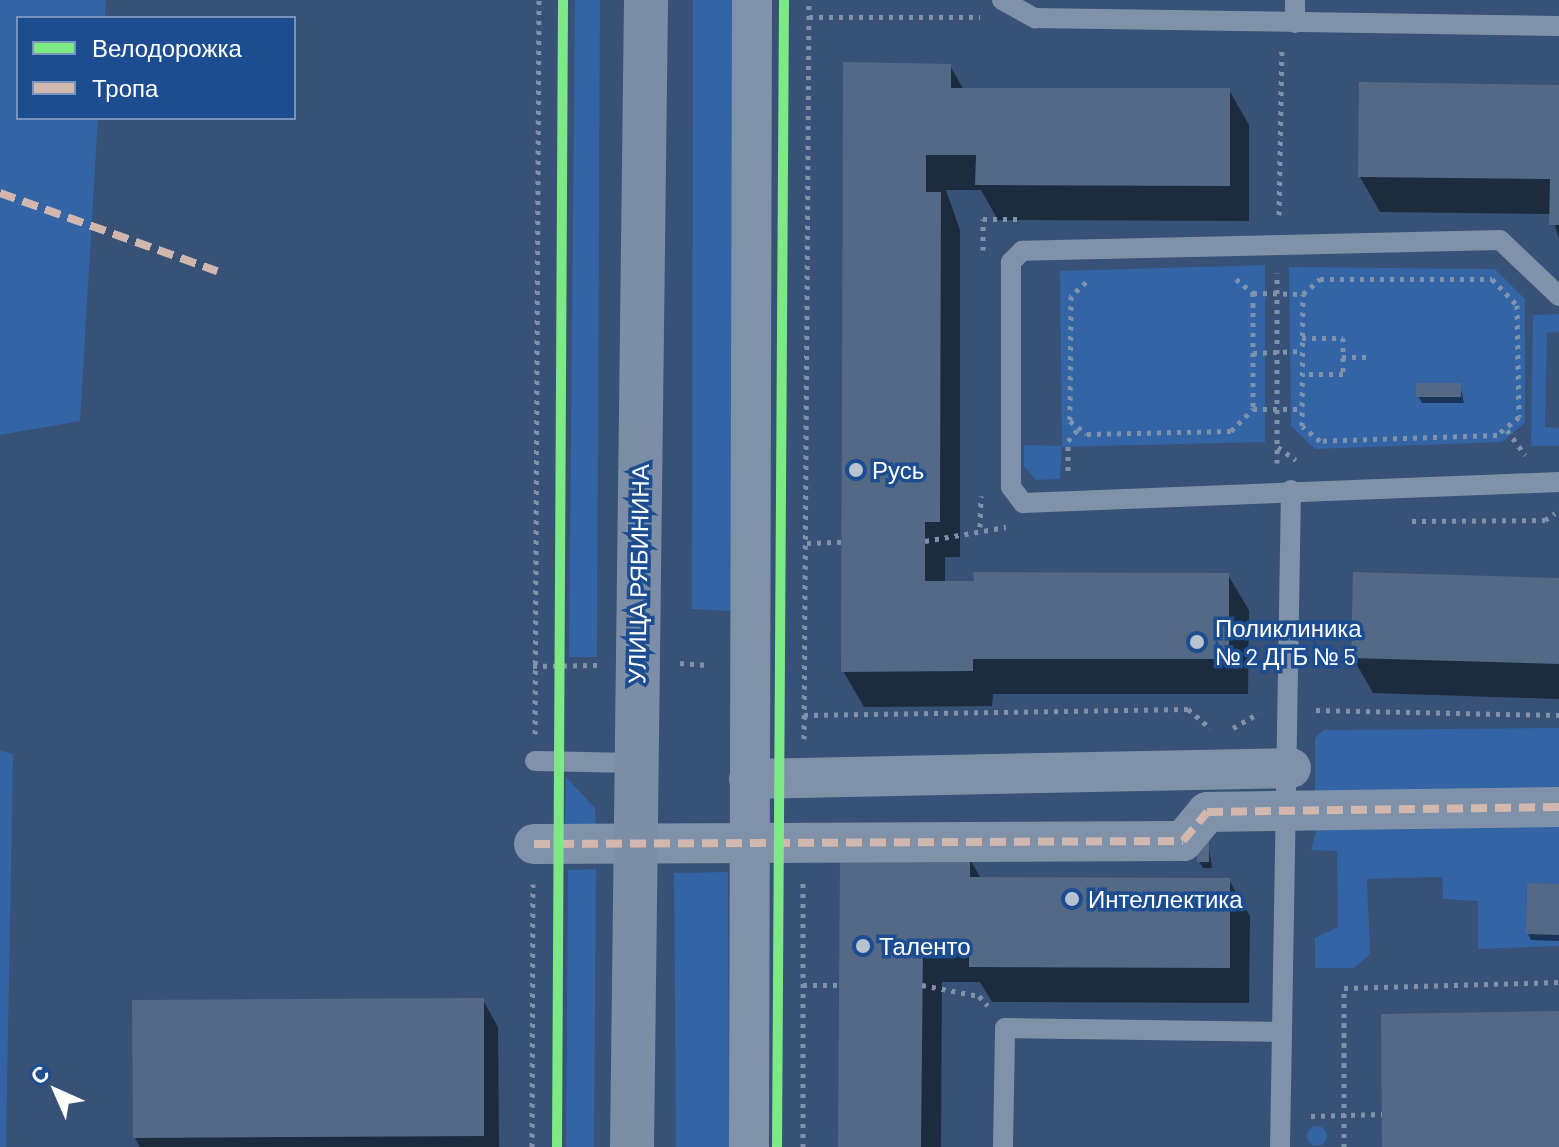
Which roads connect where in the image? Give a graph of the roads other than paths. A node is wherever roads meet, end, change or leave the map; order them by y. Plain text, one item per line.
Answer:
1 (646, 0) edge
2 (752, 0) edge
3 (1002, 0) edge
4 (1295, 0) edge
5 (1295, 23) junction
6 (1559, 26) edge
7 (1559, 296) edge
8 (1559, 482) edge
9 (1291, 490) junction
10 (535, 761) road end
11 (635, 763) junction
12 (1291, 768) junction
13 (749, 779) junction
14 (1559, 807) edge
15 (1291, 814) junction
16 (749, 842) junction
17 (632, 843) junction
18 (534, 844) road end
19 (1282, 1032) junction
20 (632, 1147) edge
21 (749, 1147) edge
22 (1003, 1147) edge
23 (1280, 1147) edge

1 - 11 street, УЛИЦА РЯБИНИНА
2 - 13 street
3 - 5 lane
4 - 5 lane
5 - 6 lane
7 - 9 lane
8 - 9 lane
9 - 12 lane
10 - 11 lane
11 - 17 street, УЛИЦА РЯБИНИНА
12 - 13 street
12 - 15 lane
13 - 16 street
14 - 15 street
15 - 16 street
15 - 19 lane
16 - 17 street
16 - 21 street
17 - 18 street
17 - 20 street, УЛИЦА РЯБИНИНА
19 - 22 lane
19 - 23 lane

